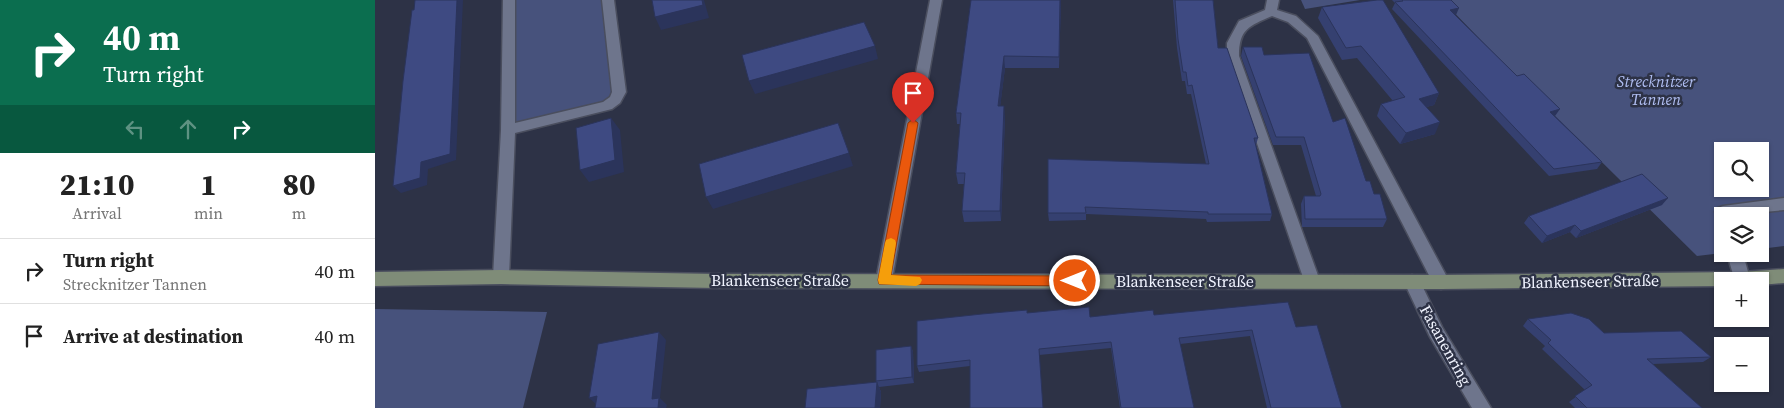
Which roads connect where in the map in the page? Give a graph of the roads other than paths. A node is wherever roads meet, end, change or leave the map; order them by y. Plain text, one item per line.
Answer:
1 (509, 0) edge
2 (609, 0) edge
3 (935, 0) edge
4 (1272, 6) edge
5 (508, 130) junction
6 (1784, 204) edge
7 (1761, 207) edge
8 (1784, 276) edge
9 (501, 277) junction
10 (1769, 277) edge
11 (375, 279) edge
12 (1714, 279) edge
13 (884, 280) junction
14 (1312, 282) junction
15 (1412, 282) junction
16 (1441, 282) junction
17 (1482, 408) edge

1 - 5 street
2 - 5 street
3 - 13 street
4 - 14 street
4 - 16 street
5 - 9 street
6 - 7 street
8 - 10 main road, Blankenseer Straße
9 - 11 main road, Blankenseer Straße
9 - 13 main road, Blankenseer Straße
12 - 16 main road, Blankenseer Straße
13 - 14 main road, Blankenseer Straße
14 - 15 main road, Blankenseer Straße
15 - 16 main road, Blankenseer Straße
15 - 17 street, Fasanenring

